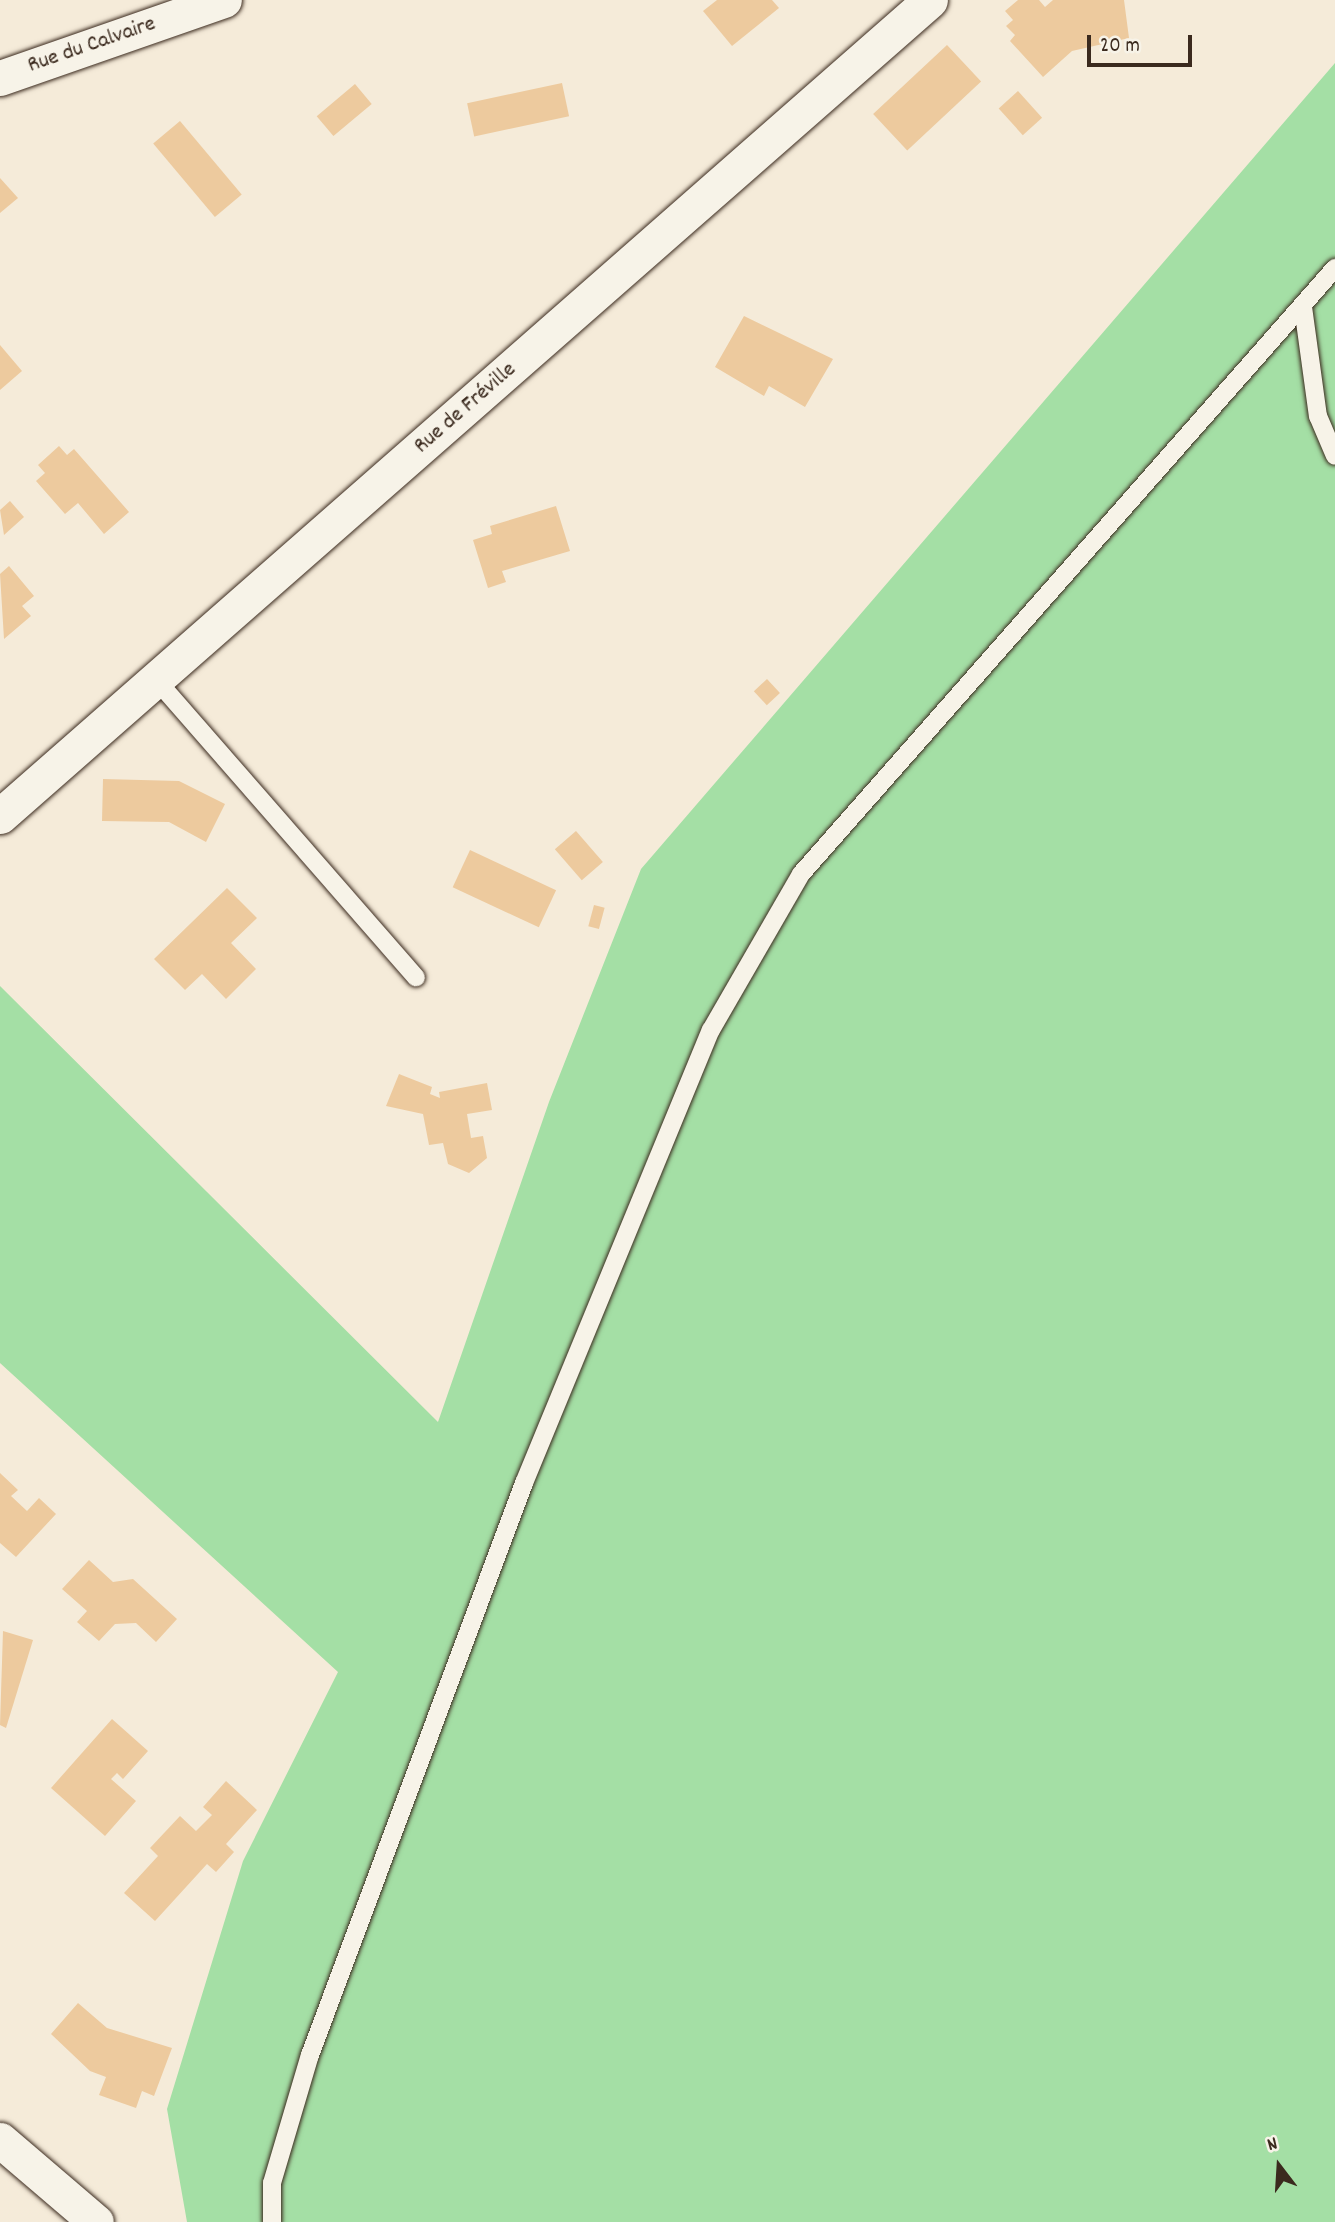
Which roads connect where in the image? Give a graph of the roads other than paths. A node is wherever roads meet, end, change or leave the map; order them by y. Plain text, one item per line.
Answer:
1 (224, 0) edge
2 (930, 0) edge
3 (0, 78) edge
4 (1335, 268) edge
5 (1303, 307) junction
6 (1335, 456) edge
7 (153, 676) junction
8 (0, 816) edge
9 (416, 977) dead end
10 (0, 2140) edge
11 (96, 2222) edge
12 (272, 2222) edge

1 - 3 street, Rue du Calvaire
2 - 7 street, Rue de Fréville
4 - 5 lane
5 - 6 lane
5 - 12 lane
7 - 8 street, Rue de Fréville
7 - 9 lane
10 - 11 street

